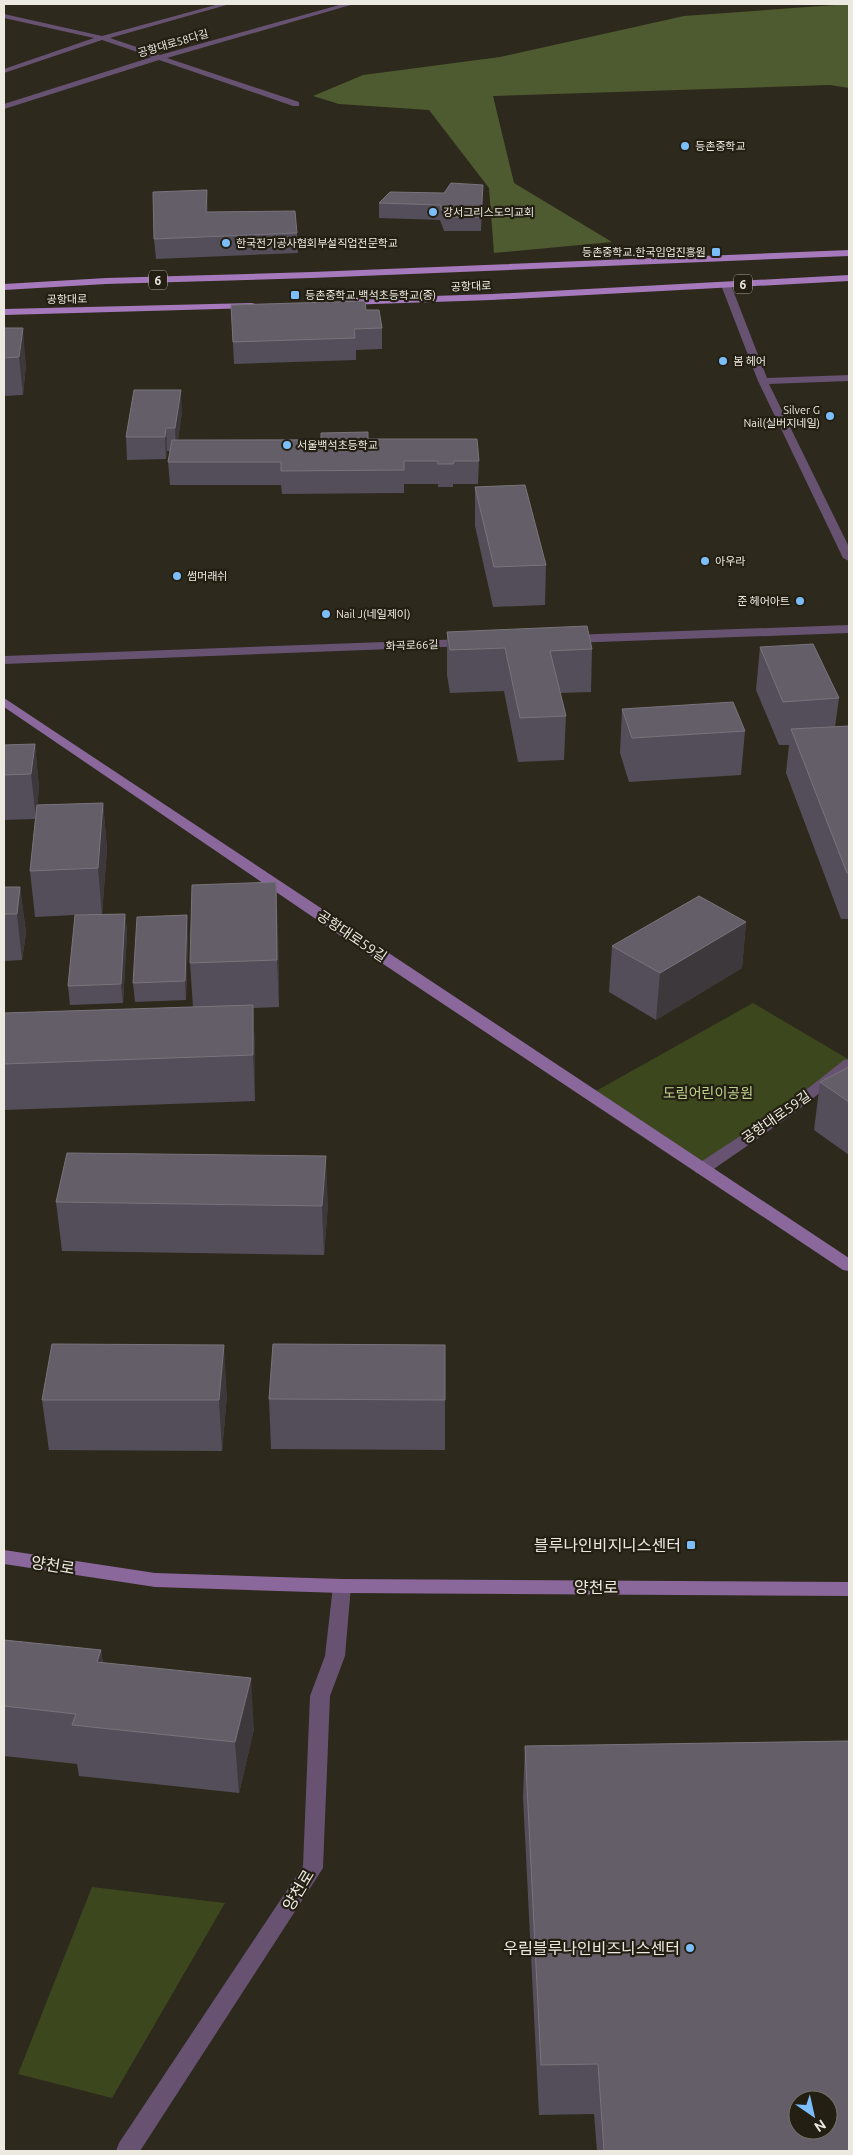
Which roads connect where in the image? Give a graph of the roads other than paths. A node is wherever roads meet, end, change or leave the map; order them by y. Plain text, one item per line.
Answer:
1 (226, 4) edge
2 (350, 4) edge
3 (4, 16) edge
4 (102, 38) junction
5 (161, 58) junction
6 (4, 71) edge
7 (296, 104) dead end
8 (4, 107) edge
9 (849, 253) edge
10 (849, 278) edge
11 (726, 286) junction
12 (4, 287) edge
13 (335, 303) edge
14 (266, 305) edge
15 (4, 312) edge
16 (849, 378) edge
17 (762, 381) junction
18 (849, 558) edge
19 (849, 629) edge
20 (561, 639) edge
21 (481, 642) edge
22 (4, 660) edge
23 (4, 702) edge
24 (849, 1063) edge
25 (702, 1169) junction
26 (849, 1266) edge
27 (4, 1557) edge
28 (342, 1586) junction
29 (849, 1589) edge
30 (128, 2151) edge

1 - 4 street
2 - 5 street, 공항대로58다길
3 - 4 street
4 - 5 street
4 - 6 street
5 - 7 street
5 - 8 street, 공항대로58다길
9 - 12 main road, 공항대로 / 6
10 - 11 main road, 공항대로 / 6
11 - 13 main road, 공항대로 / 6
11 - 17 street
14 - 15 main road, 공항대로 / 6
16 - 17 street
17 - 18 street
19 - 20 street
21 - 22 street, 화곡로66길
23 - 25 main road, 공항대로59길
24 - 25 street, 공항대로59길
25 - 26 main road, 공항대로59길
27 - 28 main road, 양천로
28 - 29 main road, 양천로
28 - 30 street, 양천로

